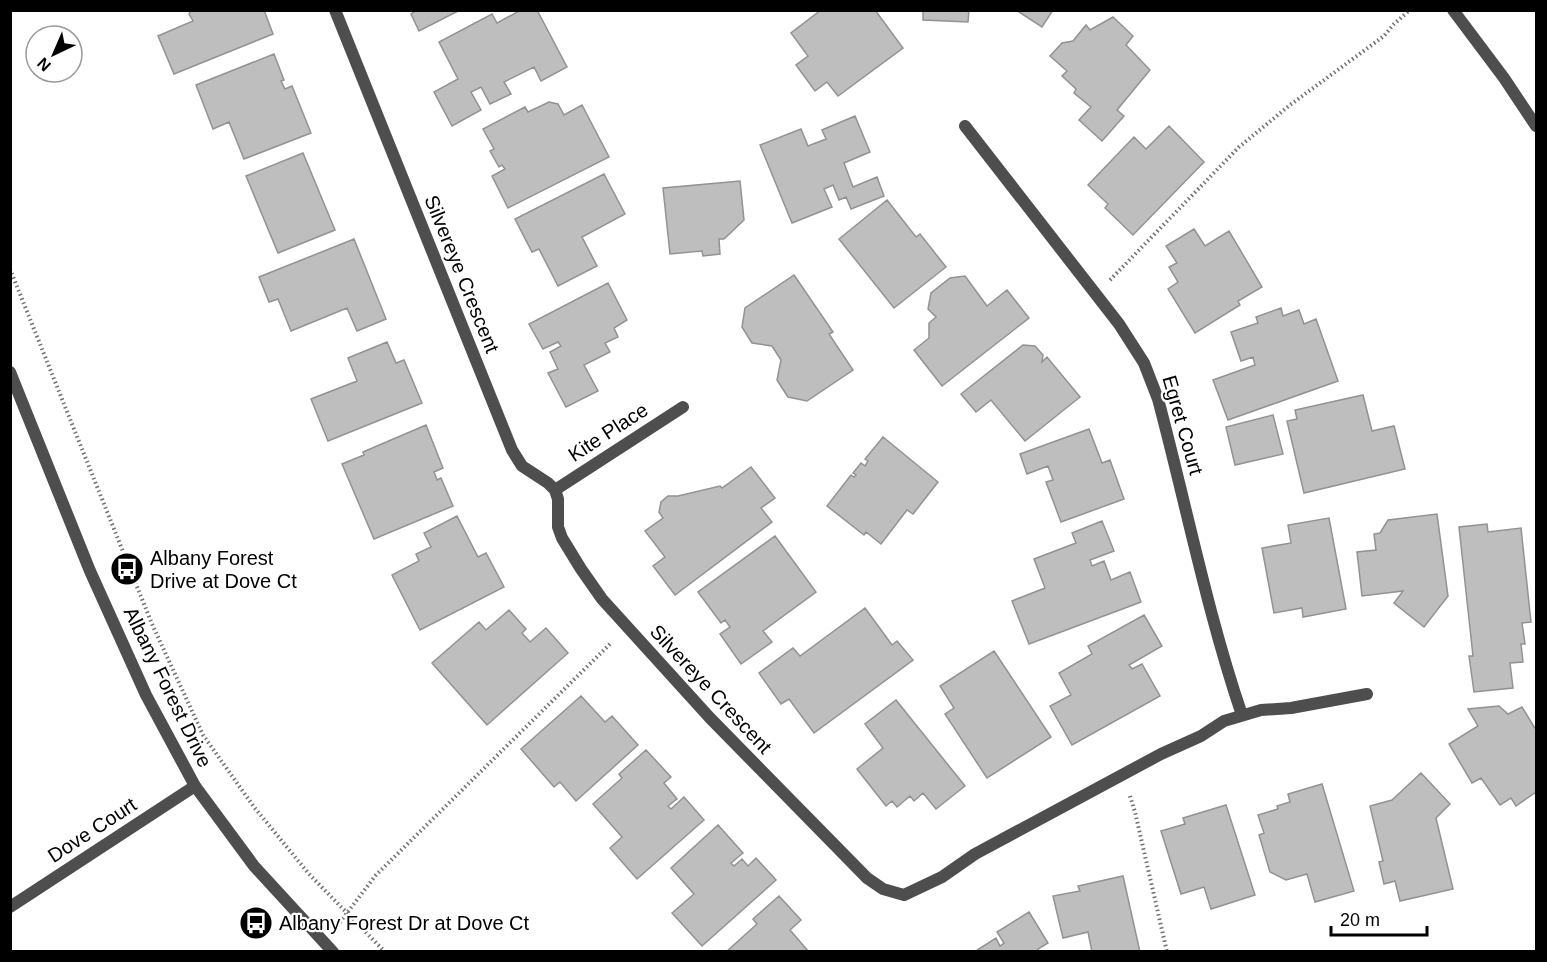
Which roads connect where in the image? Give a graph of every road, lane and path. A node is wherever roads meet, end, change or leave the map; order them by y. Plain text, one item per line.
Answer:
1 (335, 10) edge
2 (1410, 10) edge
3 (1453, 10) edge
4 (965, 126) dead end
5 (1536, 126) edge
6 (10, 269) edge
7 (1094, 292) junction
8 (10, 372) edge
9 (682, 407) dead end
10 (555, 490) junction
11 (628, 628) junction
12 (1367, 694) dead end
13 (1242, 715) junction
14 (1122, 776) junction
15 (195, 786) junction
16 (10, 907) edge
17 (347, 913) junction
18 (329, 947) edge
19 (384, 951) edge
20 (1167, 951) edge

1 - 10 street, Silvereye Crescent
2 - 7 path
3 - 5 street
4 - 7 street, Egret Court
6 - 17 path
7 - 13 street, Egret Court
8 - 15 street, Albany Forest Drive
9 - 10 street, Kite Place
10 - 11 street, Silvereye Crescent
11 - 14 street, Silvereye Crescent
11 - 17 path
12 - 13 street, Silvereye Crescent
13 - 14 street, Silvereye Crescent
14 - 20 path
15 - 16 street, Dove Court
15 - 18 street, Albany Forest Drive
17 - 18 path
17 - 19 path

